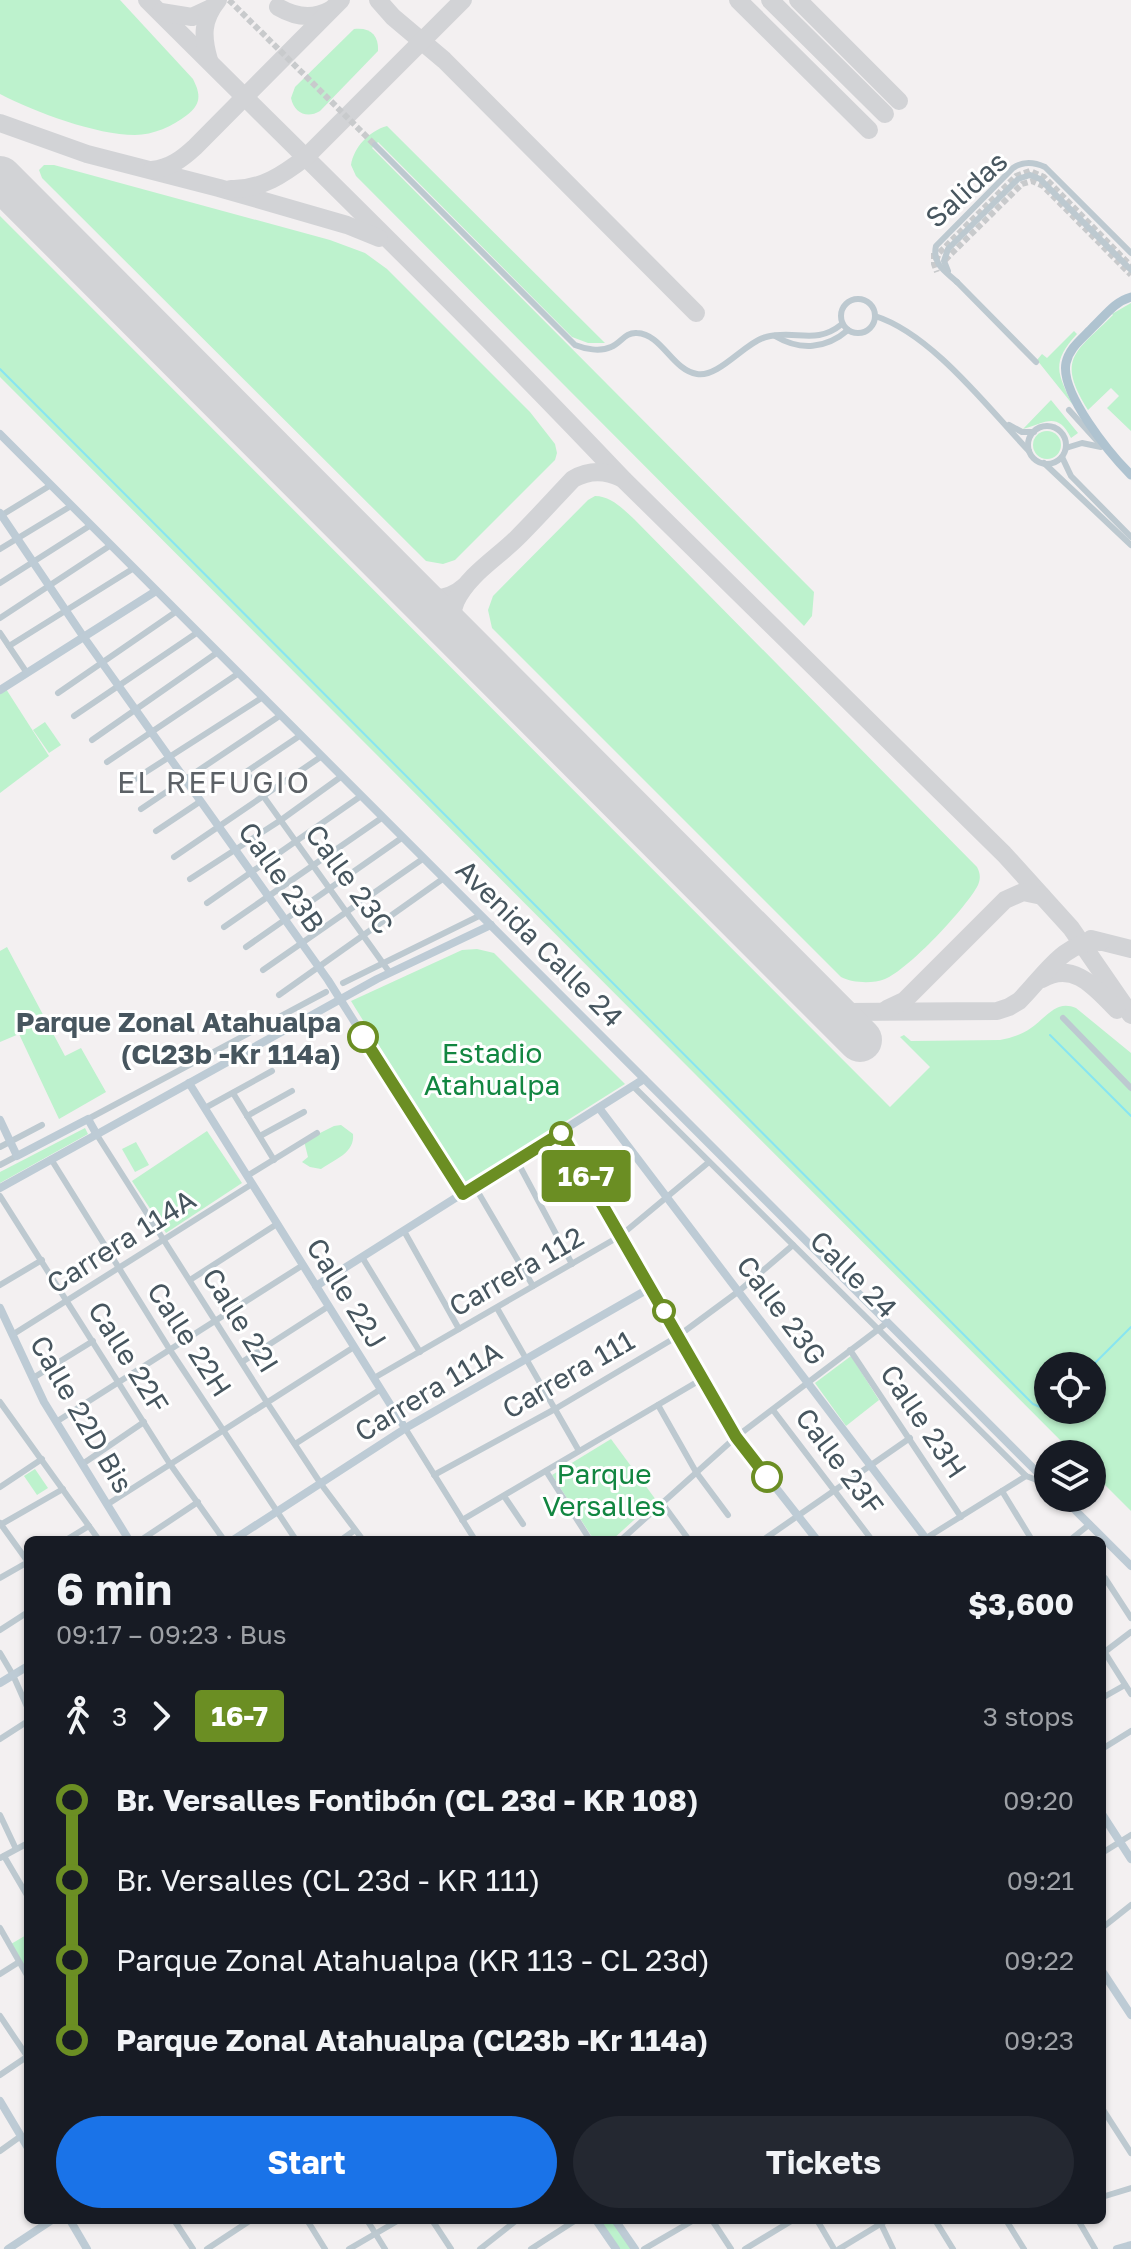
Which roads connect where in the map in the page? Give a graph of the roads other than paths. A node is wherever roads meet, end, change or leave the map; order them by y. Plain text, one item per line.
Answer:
1 (375, 145) tunnel mouth
2 (1131, 253) edge
3 (1131, 270) edge
4 (957, 282) junction
5 (1131, 297) edge
6 (875, 316) junction
7 (845, 327) junction
8 (1036, 362) dead end
9 (1069, 410) dead end
10 (1003, 421) junction
11 (1034, 432) junction
12 (0, 434) edge
13 (1103, 447) junction
14 (1066, 448) junction
15 (1029, 451) junction
16 (1062, 457) junction
17 (1044, 463) junction
18 (1121, 465) junction
19 (1131, 475) edge
20 (51, 485) junction
21 (71, 506) junction
22 (1, 514) edge
23 (91, 525) junction
24 (1131, 537) edge
25 (17, 539) junction
26 (111, 545) junction
27 (1131, 545) edge
28 (0, 549) edge
29 (33, 562) junction
30 (134, 568) junction
31 (0, 583) edge
32 (49, 586) junction
33 (156, 591) junction
34 (66, 611) junction
35 (177, 611) junction
36 (0, 618) edge
37 (198, 632) junction
38 (0, 633) edge
39 (83, 636) junction
40 (9, 646) junction
41 (218, 652) junction
42 (101, 662) junction
43 (27, 673) junction
44 (239, 673) junction
45 (118, 686) junction
46 (0, 689) edge
47 (58, 693) dead end
48 (263, 697) junction
49 (135, 709) junction
50 (281, 715) junction
51 (74, 716) dead end
52 (152, 733) junction
53 (301, 735) junction
54 (92, 740) dead end
55 (322, 756) junction
56 (169, 757) junction
57 (107, 762) dead end
58 (342, 776) junction
59 (185, 779) junction
60 (124, 786) dead end
61 (263, 796) junction
62 (361, 796) junction
63 (201, 801) junction
64 (141, 809) dead end
65 (383, 817) junction
66 (281, 820) junction
67 (219, 826) junction
68 (156, 831) dead end
69 (403, 837) junction
70 (296, 842) junction
71 (236, 850) junction
72 (174, 857) dead end
73 (424, 858) junction
74 (313, 866) junction
75 (253, 873) junction
76 (444, 878) junction
77 (190, 879) dead end
78 (330, 889) junction
79 (269, 897) junction
80 (207, 903) dead end
81 (346, 912) junction
82 (481, 915) junction
83 (286, 920) junction
84 (491, 925) junction
85 (224, 927) dead end
86 (363, 935) junction
87 (302, 943) junction
88 (246, 947) dead end
89 (383, 963) junction
90 (319, 967) junction
91 (263, 970) dead end
92 (390, 973) junction
93 (343, 983) dead end
94 (326, 992) dead end
95 (279, 995) dead end
96 (340, 999) junction
97 (284, 1014) junction
98 (1063, 1018) dead end
99 (291, 1027) junction
100 (181, 1070) junction
101 (272, 1071) dead end
102 (644, 1079) junction
103 (189, 1083) junction
104 (633, 1086) junction
105 (1131, 1088) edge
106 (292, 1091) dead end
107 (233, 1093) junction
108 (205, 1108) junction
109 (599, 1108) junction
110 (304, 1112) dead end
111 (247, 1116) junction
112 (88, 1119) junction
113 (0, 1120) edge
114 (42, 1125) dead end
115 (317, 1133) dead end
116 (561, 1133) junction
117 (97, 1135) junction
118 (260, 1136) junction
119 (10, 1142) junction
120 (0, 1147) edge
121 (17, 1156) junction
122 (51, 1159) junction
123 (274, 1160) junction
124 (517, 1161) junction
125 (709, 1162) junction
126 (0, 1165) edge
127 (250, 1180) junction
128 (475, 1187) junction
129 (0, 1188) edge
130 (463, 1194) junction
131 (0, 1196) edge
132 (668, 1198) junction
133 (277, 1224) junction
134 (404, 1231) junction
135 (620, 1236) junction
136 (164, 1241) junction
137 (793, 1245) junction
138 (362, 1257) junction
139 (42, 1260) junction
140 (572, 1264) junction
141 (303, 1265) junction
142 (118, 1268) junction
143 (190, 1280) junction
144 (0, 1285) edge
145 (316, 1286) junction
146 (533, 1286) junction
147 (650, 1288) junction
148 (739, 1291) junction
149 (67, 1301) junction
150 (329, 1306) junction
151 (0, 1308) edge
152 (497, 1308) junction
153 (215, 1321) junction
154 (888, 1322) junction
155 (459, 1329) junction
156 (878, 1329) junction
157 (12, 1335) junction
158 (678, 1336) junction
159 (93, 1341) junction
160 (354, 1347) junction
161 (170, 1350) junction
162 (850, 1350) junction
163 (420, 1352) junction
164 (526, 1358) junction
165 (242, 1362) junction
166 (33, 1378) junction
167 (374, 1378) junction
168 (702, 1379) junction
169 (808, 1381) junction
170 (119, 1382) junction
171 (381, 1389) junction
172 (0, 1402) edge
173 (268, 1404) junction
174 (658, 1405) junction
175 (555, 1409) junction
176 (773, 1410) junction
177 (56, 1422) junction
178 (144, 1422) junction
179 (405, 1428) junction
180 (223, 1431) junction
181 (1001, 1436) junction
182 (736, 1437) junction
183 (910, 1438) junction
184 (295, 1444) junction
185 (579, 1451) junction
186 (1003, 1453) junction
187 (42, 1459) junction
188 (84, 1463) junction
189 (170, 1464) junction
190 (871, 1464) junction
191 (1034, 1469) edge
192 (546, 1471) junction
193 (696, 1472) junction
194 (434, 1475) junction
195 (1026, 1476) junction
196 (1034, 1479) edge
197 (321, 1484) junction
198 (0, 1487) edge
199 (63, 1489) junction
200 (834, 1489) junction
201 (1002, 1491) junction
202 (504, 1496) junction
203 (198, 1502) junction
204 (662, 1503) junction
205 (108, 1504) junction
206 (1078, 1512) edge
207 (276, 1513) junction
208 (728, 1515) dead end
209 (797, 1515) junction
210 (961, 1517) junction
211 (462, 1520) junction
212 (0, 1524) edge
213 (523, 1524) dead end
214 (1090, 1524) junction
215 (89, 1526) junction
216 (355, 1530) junction
217 (73, 1536) edge
218 (96, 1536) edge
219 (127, 1536) edge
220 (147, 1536) edge
221 (221, 1536) edge
222 (239, 1536) edge
223 (293, 1536) edge
224 (347, 1536) edge
225 (360, 1536) edge
226 (472, 1536) edge
227 (587, 1536) edge
228 (625, 1536) edge
229 (686, 1536) edge
230 (768, 1536) edge
231 (814, 1536) edge
232 (869, 1536) edge
233 (924, 1536) edge
234 (931, 1536) edge
235 (1030, 1536) edge
236 (1075, 1536) edge
237 (1102, 1536) edge
238 (1106, 1540) edge
239 (24, 1557) edge
240 (24, 1564) edge
241 (1131, 1566) edge
242 (0, 1578) edge
243 (1106, 1580) edge
244 (24, 1615) edge
245 (1131, 1618) edge
246 (0, 1630) edge
247 (1131, 1632) edge
248 (1106, 1650) edge
249 (0, 1653) edge
250 (1106, 1656) edge
251 (24, 1668) edge
252 (13, 1675) junction
253 (0, 1683) edge
254 (1125, 1685) junction
255 (1131, 1694) edge
256 (1106, 1696) edge
257 (24, 1700) edge
258 (24, 1724) edge
259 (1131, 1731) edge
260 (0, 1739) edge
261 (1106, 1747) edge
262 (0, 1815) edge
263 (1106, 1820) edge
264 (1131, 1835) edge
265 (1120, 1841) junction
266 (24, 1845) edge
267 (16, 1849) junction
268 (1106, 1850) edge
269 (1, 1857) edge
270 (1131, 1859) edge
271 (24, 1891) edge
272 (1131, 1905) edge
273 (1106, 1925) edge
274 (0, 1928) edge
275 (19, 1962) junction
276 (24, 1970) edge
277 (0, 1974) edge
278 (1106, 1986) edge
279 (1128, 2004) edge
280 (1131, 2015) edge
281 (0, 2016) edge
282 (24, 2050) edge
283 (24, 2059) edge
284 (0, 2075) edge
285 (0, 2101) edge
286 (1106, 2114) edge
287 (21, 2136) junction
288 (24, 2141) edge
289 (0, 2151) edge
290 (1131, 2153) edge
291 (1131, 2188) edge
292 (1106, 2196) edge
293 (46, 2224) edge
294 (72, 2224) edge
295 (177, 2224) edge
296 (245, 2224) edge
297 (309, 2224) edge
298 (370, 2224) edge
299 (392, 2224) edge
300 (435, 2224) edge
301 (512, 2224) edge
302 (570, 2224) edge
303 (599, 2224) edge
304 (618, 2224) edge
305 (687, 2224) edge
306 (715, 2224) edge
307 (787, 2224) edge
308 (820, 2224) edge
309 (881, 2224) edge
310 (885, 2224) edge
311 (937, 2224) edge
312 (1008, 2224) edge
313 (1080, 2224) edge
314 (376, 2233) junction
315 (1131, 2245) edge
316 (323, 2246) edge
317 (749, 2248) edge
318 (8, 2249) edge
319 (87, 2249) edge
320 (193, 2249) edge
321 (207, 2249) edge
322 (310, 2249) edge
323 (349, 2249) edge
324 (385, 2249) edge
325 (451, 2249) edge
326 (480, 2249) edge
327 (531, 2249) edge
328 (616, 2249) edge
329 (635, 2249) edge
330 (644, 2249) edge
331 (731, 2249) edge
332 (837, 2249) edge
333 (893, 2249) edge
334 (953, 2249) edge
335 (1024, 2249) edge
336 (1095, 2249) edge
337 (1117, 2249) edge

1 - 7 street
2 - 4 street, Salidas, bridge
3 - 4 street, Salidas, bridge
4 - 8 street, Salidas
5 - 18 main road
6 - 7 street
6 - 7 street
6 - 10 street
9 - 13 street
10 - 11 street
10 - 15 street
11 - 14 street
11 - 15 street
12 - 20 street, Avenida Calle 24
13 - 14 street
13 - 18 street
14 - 16 street
15 - 17 street
16 - 17 street
16 - 24 street
17 - 27 street
18 - 19 main road
20 - 21 street, Avenida Calle 24
20 - 22 street
21 - 23 street, Avenida Calle 24
21 - 25 street
22 - 25 street, Calle 23B
23 - 26 street, Avenida Calle 24
23 - 29 street
25 - 28 street
25 - 29 street, Calle 23B
26 - 30 street, Avenida Calle 24
26 - 32 street
29 - 31 street
29 - 32 street, Calle 23B
30 - 33 street, Avenida Calle 24
30 - 34 street
32 - 34 street, Calle 23B
32 - 36 street
33 - 35 street, Avenida Calle 24
33 - 39 street
34 - 39 street, Calle 23B
34 - 40 street
35 - 37 street, Avenida Calle 24
35 - 42 street
37 - 41 street, Avenida Calle 24
37 - 45 street
38 - 40 street
39 - 42 street, Calle 23B
39 - 43 street
40 - 43 street
41 - 44 street, Avenida Calle 24
41 - 49 street
42 - 45 street, Calle 23B
42 - 47 street
43 - 46 street
44 - 48 street, Avenida Calle 24
44 - 52 street
45 - 49 street, Calle 23B
45 - 51 street
48 - 50 street, Avenida Calle 24
48 - 56 street
49 - 52 street, Calle 23B
49 - 54 street
50 - 53 street, Avenida Calle 24
50 - 59 street
52 - 56 street, Calle 23B
52 - 57 street
53 - 55 street, Avenida Calle 24
53 - 61 street, Calle 23C
55 - 58 street, Avenida Calle 24
55 - 61 street
56 - 59 street, Calle 23B
56 - 60 street
58 - 62 street, Avenida Calle 24
58 - 66 street
59 - 63 street, Calle 23B
59 - 64 street
61 - 66 street, Calle 23C
61 - 67 street
62 - 65 street, Avenida Calle 24
62 - 70 street
63 - 67 street, Calle 23B
63 - 68 street
65 - 69 street, Avenida Calle 24
65 - 74 street
66 - 70 street, Calle 23C
66 - 71 street
67 - 71 street, Calle 23B
67 - 72 street
69 - 73 street, Avenida Calle 24
69 - 78 street
70 - 74 street, Calle 23C
70 - 75 street
71 - 75 street, Calle 23B
71 - 77 street
73 - 76 street, Avenida Calle 24
73 - 81 street
74 - 78 street, Calle 23C
74 - 79 street
75 - 79 street, Calle 23B
75 - 80 street
76 - 82 street, Avenida Calle 24
76 - 86 street
78 - 81 street, Calle 23C
78 - 83 street
79 - 83 street, Calle 23B
79 - 85 street
81 - 86 street, Calle 23C
81 - 87 street
82 - 84 street, Avenida Calle 24
82 - 89 street
83 - 87 street, Calle 23B
83 - 88 street
84 - 92 street
84 - 102 street, Avenida Calle 24
86 - 89 street, Calle 23C
86 - 90 street
87 - 90 street, Calle 23B
87 - 91 street
89 - 92 street, Calle 23C
89 - 93 street
90 - 95 street
90 - 96 street, Calle 23B
92 - 96 street
94 - 97 street
96 - 99 street
96 - 130 street, Calle 23B
97 - 99 street
97 - 100 street
98 - 105 street
99 - 103 street
100 - 103 street, Calle 22J
100 - 112 street
101 - 107 street
102 - 104 street
102 - 154 street, Avenida Calle 24
103 - 108 street, Calle 22J
103 - 117 street
104 - 109 street
104 - 125 street, Calle 24
106 - 111 street
107 - 108 street
107 - 111 street
108 - 127 street, Calle 22J
109 - 116 street
109 - 132 street, Calle 23G
110 - 118 street
111 - 118 street
112 - 117 street, Calle 22I
112 - 121 street
113 - 119 street
114 - 119 street
115 - 123 street, Carrera 114A
116 - 124 street
116 - 135 street
117 - 122 street
117 - 136 street, Calle 22I
118 - 123 street
119 - 120 street
119 - 121 street
121 - 126 street
122 - 129 street
122 - 142 street, Calle 22H
123 - 127 street, Carrera 114A
124 - 128 street
124 - 140 street
125 - 132 street, Carrera 112
125 - 137 street, Calle 24
127 - 133 street, Calle 22J
127 - 136 street, Carrera 114A
128 - 130 street
128 - 146 street
130 - 134 street
131 - 139 street, Calle 22F
132 - 135 street, Carrera 112
132 - 148 street, Calle 23G
133 - 141 street, Calle 22J
133 - 143 street
134 - 138 street
134 - 155 street
135 - 140 street, Carrera 112
135 - 147 street
136 - 142 street, Carrera 114A
136 - 143 street, Calle 22I
137 - 148 street, Carrera 111
137 - 156 street, Calle 24
138 - 145 street
138 - 163 street
139 - 144 street
139 - 149 street, Calle 22F
140 - 146 street, Carrera 112
141 - 145 street, Calle 22J
141 - 153 street
142 - 149 street, Carrera 114A
142 - 161 street, Calle 22H
143 - 153 street, Calle 22I
145 - 150 street, Calle 22J
146 - 152 street, Carrera 112
147 - 158 street
147 - 164 street, Carrera 111A
148 - 158 street, Carrera 111
148 - 169 street, Calle 23G
149 - 157 street, Carrera 114A
149 - 159 street, Calle 22F
150 - 160 street, Calle 22J
150 - 165 street
151 - 157 street, Calle 22D Bis
152 - 155 street, Carrera 112
152 - 164 street
153 - 161 street
153 - 165 street, Calle 22I
154 - 156 street
154 - 181 street, Avenida Calle 24
155 - 163 street, Carrera 112
156 - 162 street
156 - 186 street, Calle 24
157 - 166 street, Calle 22D Bis
158 - 168 street
158 - 175 street, Carrera 111
159 - 166 street
159 - 170 street, Calle 22F
160 - 167 street, Calle 22J
160 - 173 street
161 - 170 street
161 - 180 street, Calle 22H
162 - 169 street
162 - 183 street, Calle 23H
163 - 167 street, Carrera 112
164 - 175 street
164 - 179 street, Carrera 111A
165 - 173 street, Calle 22I
166 - 177 street, Calle 22D Bis
167 - 171 street, Calle 22J
168 - 174 street
168 - 182 street
169 - 176 street
169 - 190 street, Calle 23G
170 - 177 street
170 - 178 street, Calle 22F
171 - 179 street, Calle 22J
171 - 184 street
172 - 187 street
173 - 180 street
173 - 184 street, Calle 22I
174 - 185 street
174 - 193 street
175 - 185 street
175 - 194 street, Carrera 111
176 - 182 street
176 - 200 street, Calle 23F
177 - 188 street, Calle 22D Bis
178 - 188 street
178 - 189 street, Calle 22F
179 - 194 street, Calle 22J
179 - 197 street, Carrera 111A
180 - 189 street
180 - 207 street, Calle 22H
181 - 186 street
181 - 191 street, Avenida Calle 24
182 - 193 street
182 - 209 street
183 - 190 street
183 - 210 street, Calle 23H
184 - 197 street, Calle 22I
185 - 192 street
186 - 195 street, Calle 24
187 - 198 street
187 - 199 street
188 - 205 street, Calle 22D Bis
189 - 203 street, Calle 22F
189 - 205 street
190 - 200 street
190 - 233 street, Calle 23G
192 - 202 street
192 - 227 street
193 - 204 street
193 - 208 street
194 - 211 street, Calle 22J
195 - 196 street, Calle 24
195 - 201 street
197 - 207 street, Carrera 111A
197 - 216 street, Calle 22I
199 - 212 street
199 - 215 street
200 - 209 street
200 - 232 street, Calle 23F
201 - 210 street
201 - 235 street
202 - 211 street
202 - 213 street
203 - 220 street
203 - 221 street, Calle 22F
204 - 228 street
204 - 229 street
205 - 219 street, Calle 22D Bis
206 - 214 street
207 - 222 street, Carrera 111A
207 - 223 street, Calle 22H
209 - 230 street
209 - 231 street
210 - 234 street
211 - 226 street, Calle 22J
212 - 239 street
214 - 236 street
214 - 237 street
215 - 217 street
215 - 218 street
216 - 224 street
216 - 225 street, Calle 22I
238 - 241 street
240 - 242 street
243 - 245 street
244 - 246 street
247 - 248 street
249 - 252 street
250 - 254 street
251 - 252 street
252 - 253 street
252 - 257 street
254 - 255 street
254 - 256 street
258 - 260 street
259 - 261 street
262 - 267 street
263 - 265 street
264 - 265 street
265 - 268 street
265 - 270 street
266 - 267 street
267 - 269 street
269 - 271 street
272 - 273 street
274 - 275 street
275 - 276 street
275 - 277 street
278 - 279 street
279 - 280 street
281 - 282 street
283 - 284 street
285 - 287 street
286 - 290 street
287 - 288 street
287 - 289 street
291 - 292 street
293 - 318 street
294 - 319 street
295 - 320 street
296 - 321 street
297 - 316 street
298 - 314 street
299 - 314 street
300 - 325 street
301 - 326 street
302 - 327 street
303 - 328 street
304 - 329 street
305 - 330 street
306 - 331 street
307 - 317 street
308 - 332 street
309 - 332 street
310 - 333 street
311 - 334 street
312 - 335 street
313 - 336 street
314 - 323 street
314 - 324 street
315 - 337 street
316 - 322 street

